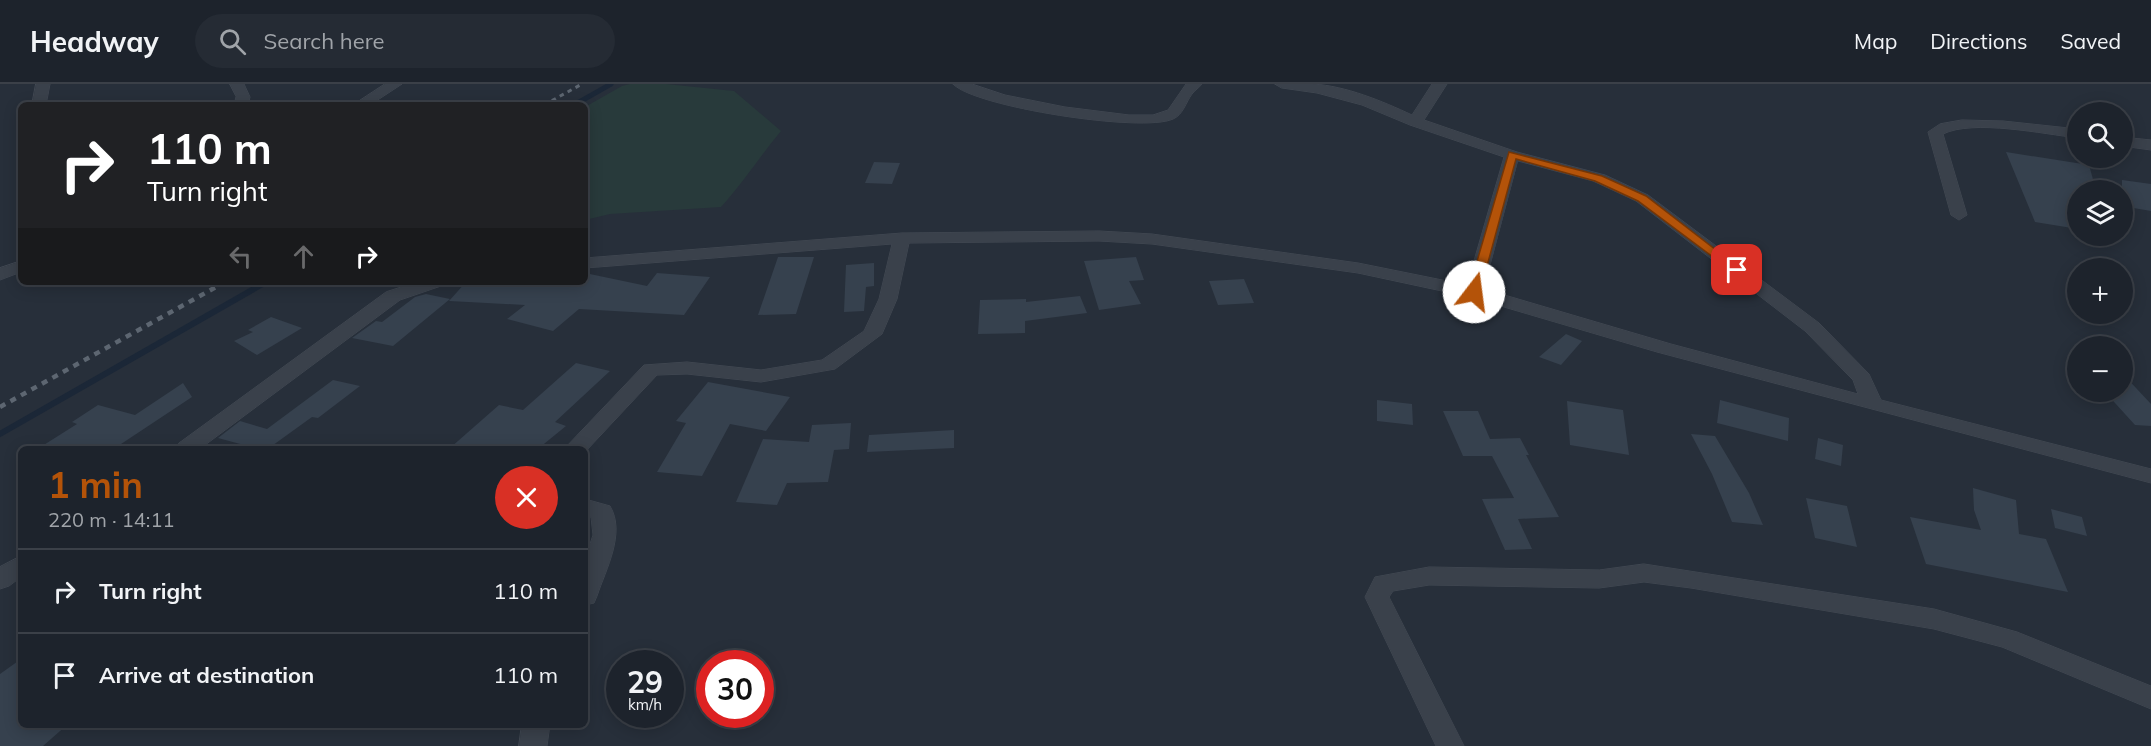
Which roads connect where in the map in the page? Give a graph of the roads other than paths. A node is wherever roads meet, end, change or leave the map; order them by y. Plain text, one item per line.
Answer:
1 (43, 84) edge
2 (237, 84) edge
3 (395, 84) edge
4 (960, 84) edge
5 (1195, 84) edge
6 (1282, 84) edge
7 (1440, 84) edge
8 (40, 102) edge
9 (242, 102) edge
10 (365, 102) edge
11 (1415, 122) junction
12 (2067, 133) edge
13 (2133, 143) edge
14 (2151, 145) edge
15 (1512, 154) junction
16 (1959, 215) dead end
17 (902, 238) junction
18 (588, 263) edge
19 (18, 267) edge
20 (0, 275) edge
21 (426, 285) edge
22 (1474, 292) junction
23 (1872, 404) junction
24 (189, 446) edge
25 (578, 446) edge
26 (2151, 476) edge
27 (588, 508) edge
28 (18, 567) edge
29 (0, 580) edge
30 (588, 587) edge
31 (2151, 698) edge
32 (535, 728) edge
33 (533, 746) edge
34 (1450, 746) edge

1 - 8 street
2 - 9 street
3 - 10 street
4 - 5 street
6 - 11 street
7 - 11 street
11 - 15 street
12 - 16 street
13 - 14 street
15 - 22 street
15 - 23 street
17 - 18 street
17 - 22 street
17 - 25 street
19 - 20 street
21 - 24 street
22 - 23 street
23 - 26 street
27 - 30 street
28 - 29 street
31 - 34 street
32 - 33 street

